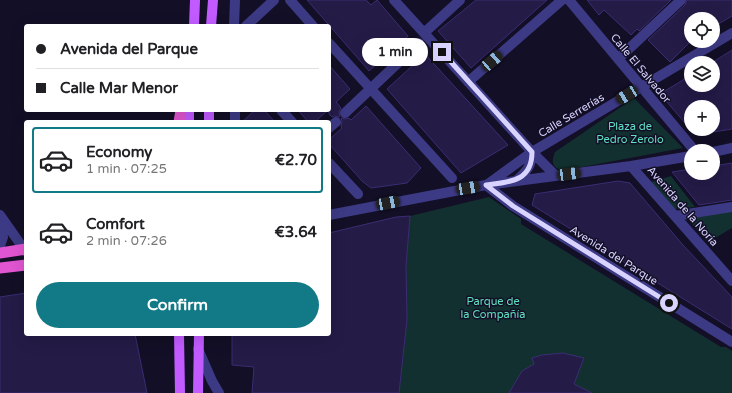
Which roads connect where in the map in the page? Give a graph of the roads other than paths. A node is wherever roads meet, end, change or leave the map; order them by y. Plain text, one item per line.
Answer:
1 (195, 0) edge
2 (213, 0) edge
3 (234, 0) edge
4 (274, 0) edge
5 (290, 0) edge
6 (394, 0) edge
7 (460, 0) edge
8 (562, 0) edge
9 (569, 0) edge
10 (681, 0) edge
11 (194, 24) edge
12 (212, 24) edge
13 (234, 24) edge
14 (248, 24) edge
15 (311, 24) edge
16 (424, 33) junction
17 (732, 33) edge
18 (419, 44) dead end
19 (331, 45) edge
20 (618, 59) junction
21 (468, 82) junction
22 (640, 87) junction
23 (371, 89) junction
24 (283, 112) edge
25 (345, 113) dead end
26 (290, 120) edge
27 (688, 144) edge
28 (732, 148) edge
29 (720, 151) edge
30 (532, 152) junction
31 (684, 157) edge
32 (331, 165) edge
33 (631, 166) junction
34 (556, 176) junction
35 (452, 178) dead end
36 (516, 181) junction
37 (486, 185) junction
38 (358, 194) dead end
39 (732, 207) edge
40 (331, 214) edge
41 (0, 216) edge
42 (675, 216) junction
43 (0, 246) edge
44 (24, 249) edge
45 (24, 250) edge
46 (0, 253) edge
47 (24, 264) edge
48 (0, 268) edge
49 (732, 281) edge
50 (179, 336) edge
51 (199, 336) edge
52 (732, 342) edge
53 (198, 349) junction
54 (180, 393) edge
55 (198, 393) edge
56 (219, 393) edge

1 - 11 main road
2 - 12 main road
3 - 13 street
4 - 14 street
5 - 15 street
6 - 16 street
7 - 16 street
8 - 21 street
9 - 20 street, Calle El Salvador
10 - 20 street
16 - 21 street
17 - 22 street, Calle Serrerías
18 - 23 street
19 - 23 street
20 - 22 street, Calle El Salvador
21 - 30 street
22 - 27 street, Calle El Salvador
22 - 30 street, Calle Serrerías
23 - 25 street
23 - 35 street
24 - 26 street
28 - 29 street
30 - 34 street
30 - 36 street
30 - 37 street, Calle Serrerías
31 - 33 street
32 - 38 street
33 - 34 street
33 - 42 street, Avenida de la Noria
34 - 36 street
36 - 37 street
37 - 40 street
37 - 52 street, Avenida del Parque
39 - 42 street
41 - 43 street
41 - 44 street
42 - 49 street, Avenida de la Noria
45 - 46 highway
47 - 48 highway
50 - 54 main road
51 - 53 main road
53 - 55 main road
53 - 56 street

